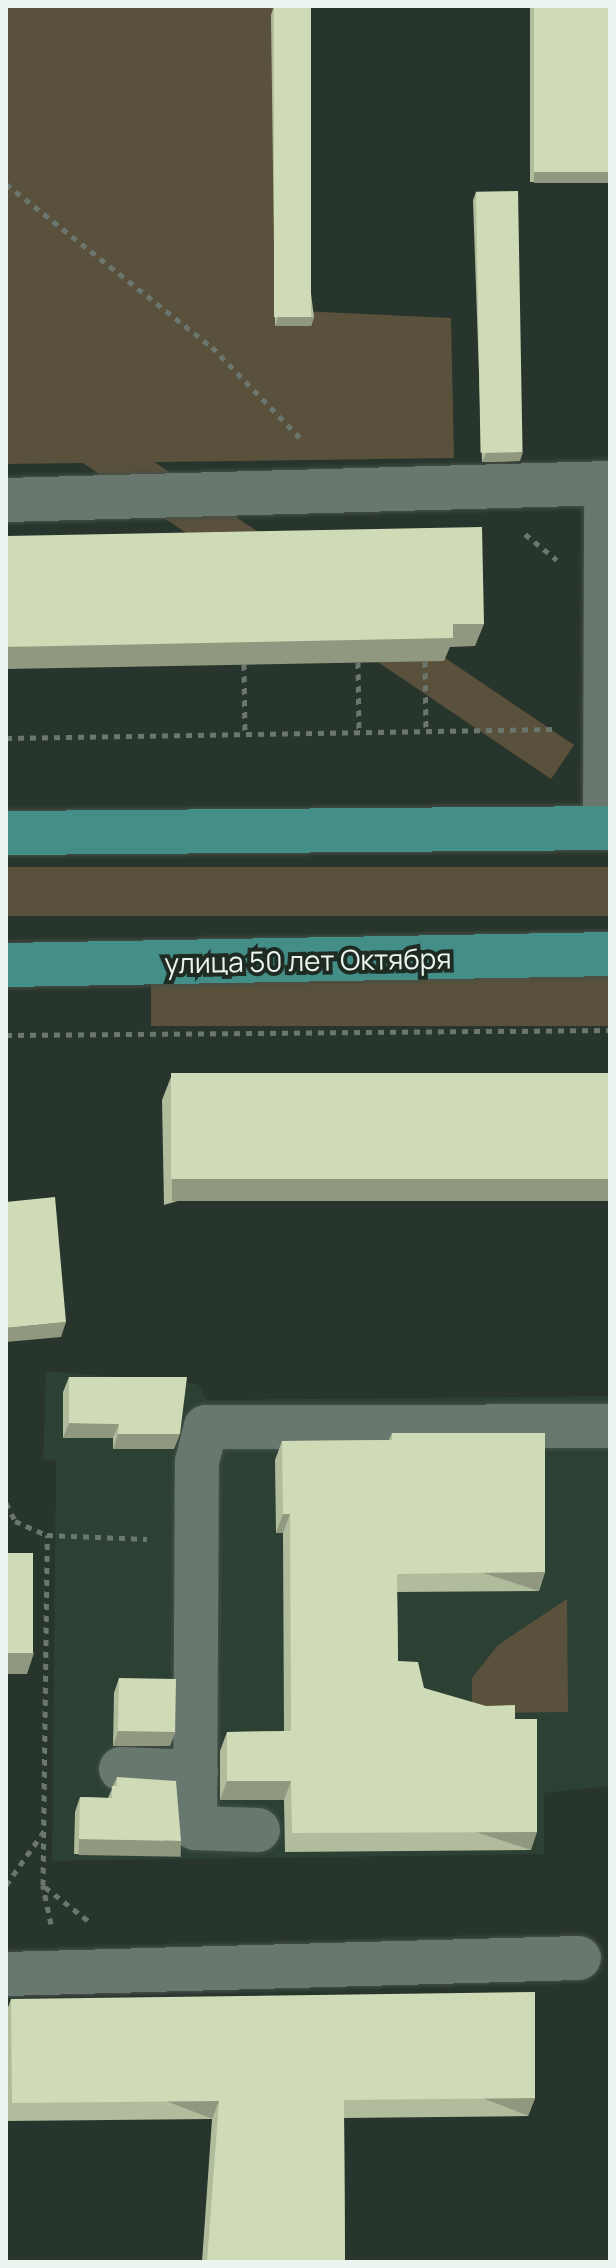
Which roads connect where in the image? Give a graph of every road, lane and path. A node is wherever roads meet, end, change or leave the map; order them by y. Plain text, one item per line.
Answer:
1 (6, 184) edge
2 (608, 484) edge
3 (471, 489) junction
4 (338, 492) junction
5 (6, 500) edge
6 (565, 567) dead end
7 (425, 661) edge
8 (358, 662) edge
9 (244, 664) edge
10 (605, 728) junction
11 (359, 731) junction
12 (426, 731) junction
13 (245, 734) junction
14 (6, 738) edge
15 (607, 828) edge
16 (6, 833) edge
17 (610, 954) edge
18 (6, 965) edge
19 (610, 1030) edge
20 (6, 1035) edge
21 (610, 1426) edge
22 (6, 1503) edge
23 (47, 1535) junction
24 (156, 1540) dead end
25 (121, 1769) dead end
26 (196, 1772) junction
27 (45, 1830) junction
28 (258, 1830) dead end
29 (6, 1885) edge
30 (579, 1958) dead end
31 (61, 1972) junction
32 (6, 1974) edge

1 - 4 path
2 - 3 lane
2 - 10 lane
3 - 4 lane
3 - 6 path
4 - 5 lane
7 - 12 path
8 - 11 path
9 - 13 path
10 - 12 path
10 - 15 lane
11 - 12 path
11 - 13 path
13 - 14 path
15 - 16 main road
17 - 18 main road, улица 50 лет Октября
19 - 20 path
21 - 26 lane
22 - 23 path
23 - 24 path
23 - 27 path
25 - 26 lane
26 - 28 lane
27 - 29 path
27 - 31 path
30 - 31 lane
31 - 32 lane

